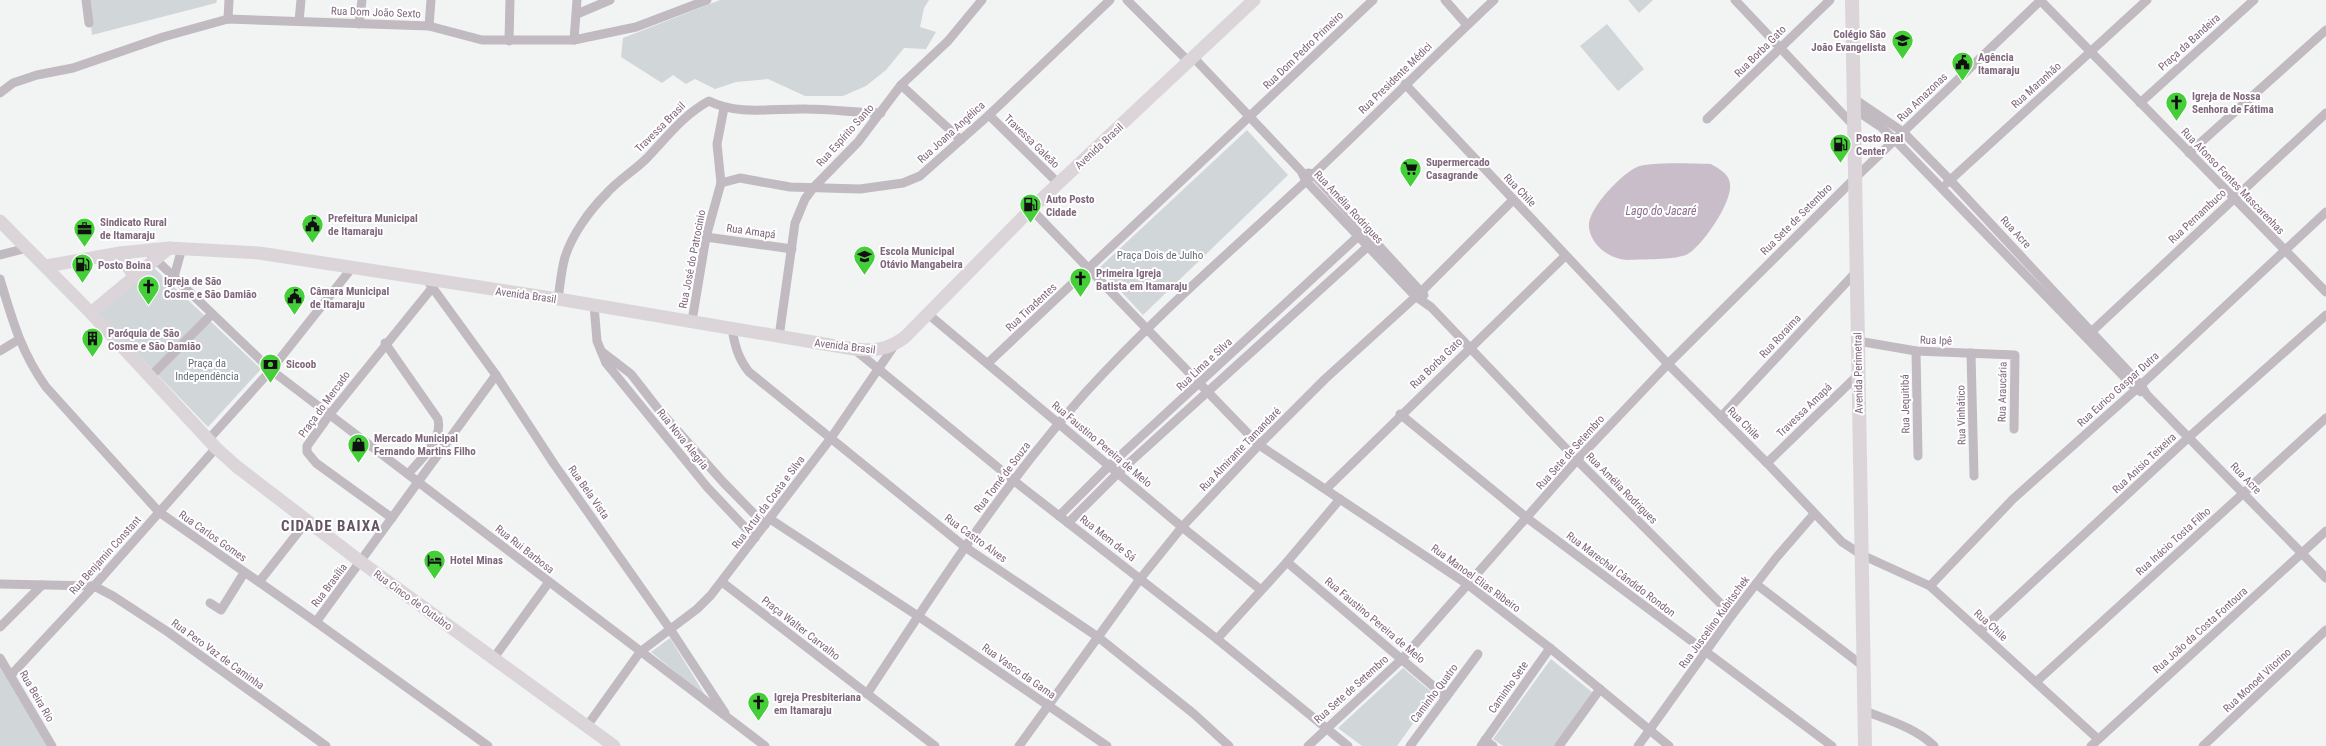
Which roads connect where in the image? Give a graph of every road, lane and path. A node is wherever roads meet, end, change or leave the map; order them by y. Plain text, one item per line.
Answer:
1 (86, 0) edge
2 (229, 0) edge
3 (301, 0) edge
4 (362, 0) edge
5 (431, 0) edge
6 (510, 0) edge
7 (577, 0) edge
8 (610, 0) edge
9 (707, 0) edge
10 (982, 0) edge
11 (1110, 0) edge
12 (1127, 0) edge
13 (1254, 0) edge
14 (1372, 0) edge
15 (1445, 0) edge
16 (1494, 0) edge
17 (1735, 0) edge
18 (1830, 0) edge
19 (1852, 0) edge
20 (2040, 0) edge
21 (2147, 0) edge
22 (2254, 0) edge
23 (576, 14) junction
24 (228, 19) junction
25 (299, 21) junction
26 (89, 23) dead end
27 (359, 24) junction
28 (1468, 25) junction
29 (429, 26) junction
30 (2326, 30) edge
31 (574, 40) junction
32 (509, 41) junction
33 (1780, 48) junction
34 (2090, 52) junction
35 (1191, 60) junction
36 (1405, 84) junction
37 (901, 85) junction
38 (0, 93) edge
39 (2140, 103) junction
40 (1853, 104) junction
41 (724, 108) junction
42 (881, 113) junction
43 (2326, 113) edge
44 (989, 115) junction
45 (1251, 117) junction
46 (1707, 120) dead end
47 (1854, 126) junction
48 (1903, 132) junction
49 (960, 140) junction
50 (1895, 140) junction
51 (2189, 153) junction
52 (1309, 178) junction
53 (1855, 178) junction
54 (1950, 180) junction
55 (721, 183) junction
56 (1059, 184) junction
57 (812, 188) junction
58 (1942, 188) junction
59 (2233, 198) junction
60 (1513, 200) junction
61 (1031, 209) junction
62 (2326, 212) edge
63 (0, 221) edge
64 (1362, 233) junction
65 (706, 237) junction
66 (1371, 243) junction
67 (27, 248) junction
68 (176, 248) junction
69 (146, 250) junction
70 (792, 250) junction
71 (2284, 251) junction
72 (120, 253) junction
73 (0, 255) edge
74 (1565, 256) junction
75 (155, 259) junction
76 (74, 262) junction
77 (46, 266) junction
78 (351, 269) junction
79 (1090, 269) junction
80 (1856, 272) junction
81 (134, 276) junction
82 (174, 277) junction
83 (0, 279) edge
84 (429, 284) junction
85 (69, 290) junction
86 (2326, 292) edge
87 (1418, 293) junction
88 (558, 300) junction
89 (594, 305) junction
90 (91, 313) junction
91 (212, 314) junction
92 (928, 314) junction
93 (2326, 315) edge
94 (692, 321) junction
95 (1147, 328) junction
96 (732, 329) junction
97 (2088, 334) junction
98 (779, 337) junction
99 (18, 340) junction
100 (1858, 341) junction
101 (385, 343) junction
102 (894, 346) junction
103 (1470, 347) junction
104 (854, 349) junction
105 (600, 350) junction
106 (0, 351) edge
107 (1916, 351) junction
108 (1972, 353) junction
109 (2015, 356) joint
110 (988, 363) junction
111 (1668, 364) junction
112 (878, 369) junction
113 (271, 370) junction
114 (496, 375) junction
115 (1858, 375) junction
116 (151, 376) junction
117 (1199, 385) junction
118 (2139, 387) junction
119 (1207, 392) junction
120 (330, 414) junction
121 (1400, 414) junction
122 (1721, 417) junction
123 (2326, 418) edge
124 (1059, 424) junction
125 (2014, 429) dead end
126 (2189, 437) junction
127 (831, 438) junction
128 (212, 444) junction
129 (1258, 445) junction
130 (1918, 456) dead end
131 (1577, 460) junction
132 (1767, 463) junction
133 (1109, 466) junction
134 (1118, 473) junction
135 (408, 474) junction
136 (1974, 476) dead end
137 (1013, 480) junction
138 (419, 482) junction
139 (1326, 489) junction
140 (2244, 492) junction
141 (1340, 499) junction
142 (159, 512) junction
143 (1814, 514) junction
144 (1059, 516) junction
145 (392, 518) junction
146 (1527, 518) junction
147 (307, 521) junction
148 (767, 522) junction
149 (1068, 522) junction
150 (1182, 527) junction
151 (2326, 531) edge
152 (755, 538) junction
153 (965, 547) junction
154 (2302, 553) junction
155 (1862, 555) junction
156 (361, 562) junction
157 (1287, 562) junction
158 (244, 572) junction
159 (2326, 578) edge
160 (1140, 579) junction
161 (259, 582) junction
162 (548, 582) junction
163 (722, 582) junction
164 (0, 584) edge
165 (1467, 584) junction
166 (1756, 584) junction
167 (42, 585) junction
168 (94, 586) junction
169 (1930, 586) junction
170 (1261, 590) junction
171 (210, 603) dead end
172 (918, 616) junction
173 (1732, 616) junction
174 (316, 622) junction
175 (0, 627) edge
176 (670, 628) junction
177 (2326, 630) edge
178 (1980, 631) junction
179 (1098, 636) junction
180 (1217, 639) junction
181 (1550, 648) junction
182 (640, 652) junction
183 (1706, 653) junction
184 (1478, 654) dead end
185 (0, 658) edge
186 (1403, 658) junction
187 (493, 659) junction
188 (1863, 666) junction
189 (11, 675) junction
190 (2036, 682) junction
191 (1600, 689) junction
192 (867, 694) junction
193 (1446, 698) junction
194 (1048, 706) junction
195 (1865, 711) junction
196 (729, 719) junction
197 (586, 726) junction
198 (1326, 727) junction
199 (1649, 730) junction
200 (2098, 740) junction
201 (1483, 743) edge
202 (52, 746) edge
203 (326, 746) edge
204 (488, 746) edge
205 (614, 746) edge
206 (765, 746) edge
207 (935, 746) edge
208 (1019, 746) edge
209 (1107, 746) edge
210 (1229, 746) edge
211 (1308, 746) edge
212 (1348, 746) edge
213 (1410, 746) edge
214 (1494, 746) edge
215 (1559, 746) edge
216 (1638, 746) edge
217 (1669, 746) edge
218 (1832, 746) edge
219 (1865, 746) edge
220 (1934, 746) edge
221 (2091, 746) edge
222 (2203, 746) edge

1 - 26 street
2 - 24 street
3 - 25 street
4 - 27 street
5 - 29 street
6 - 32 street
7 - 23 street
8 - 23 street
9 - 31 street, Rua Dom João Sexto
10 - 37 street, Rua Espírito Santo
11 - 44 street, Rua Joana Angélica
12 - 35 street
13 - 35 street, Avenida Brasil
14 - 45 street, Rua Dom Pedro Primeiro
15 - 28 street
16 - 28 street, Rua Presidente Médici
17 - 33 street
18 - 33 street, Rua Borba Gato
19 - 40 main road, Avenida Perimetral
20 - 34 street, Rua Afonso Fontes Mascarenhas
20 - 48 street, Rua Amazonas
21 - 34 street, Rua Maranhão
22 - 39 street, Praça da Bandeira
23 - 31 street
24 - 25 street, Rua Dom João Sexto
24 - 38 street, Rua Dom João Sexto
25 - 27 street, Rua Dom João Sexto
27 - 29 street, Rua Dom João Sexto
28 - 36 street, Rua Presidente Médici
29 - 32 street, Rua Dom João Sexto
30 - 51 street
31 - 32 street, Rua Dom João Sexto
33 - 46 street, Rua Borba Gato
33 - 47 street
34 - 39 street, Rua Afonso Fontes Mascarenhas
34 - 54 street, Rua Maranhão
35 - 45 street
35 - 56 street, Avenida Brasil
36 - 52 street, Rua Presidente Médici
36 - 60 street, Rua Chile
37 - 42 street, Rua Espírito Santo
37 - 49 street
39 - 51 street, Rua Afonso Fontes Mascarenhas
40 - 47 main road, Avenida Perimetral
40 - 48 street, Rua Acre
40 - 50 street, Rua Acre
41 - 42 street, Travessa Brasil
41 - 55 street, Rua José do Patrocinio
41 - 88 street, Travessa Brasil
42 - 57 street, Rua Espírito Santo
43 - 59 street, Rua Pernambuco
44 - 49 street, Rua Joana Angélica
44 - 56 street, Travessa Galeão
45 - 52 street, Rua Amélia Rodrigues
45 - 79 street
47 - 53 main road, Avenida Perimetral
48 - 50 street, Rua Amazonas
48 - 54 street, Rua Acre
49 - 57 street, Rua Joana Angélica
50 - 53 street, Rua Amazonas
50 - 58 street, Rua Acre
51 - 59 street, Rua Afonso Fontes Mascarenhas
52 - 64 street, Rua Amélia Rodrigues
52 - 95 street
53 - 80 main road, Avenida Perimetral
53 - 111 street, Rua Sete de Setembro
54 - 58 street, Rua Maranhão
54 - 97 street, Rua Acre
55 - 57 street, Rua Joana Angélica
55 - 65 street, Rua José do Patrocinio
56 - 61 street, Avenida Brasil
57 - 70 street, Rua Espírito Santo
58 - 97 street, Rua Acre
59 - 71 street, Rua Afonso Fontes Mascarenhas
59 - 97 street, Rua Pernambuco
60 - 74 street, Rua Chile
60 - 87 street, Rua Almirante Tamandaré
61 - 79 street
61 - 92 street, Avenida Brasil
62 - 71 street, Rua Eurico Gaspar Dutra
63 - 67 street
64 - 66 street, Rua Amélia Rodrigues
64 - 117 street, Rua Lima e Silva
65 - 70 street, Rua Amapá
65 - 94 street, Rua José do Patrocinio
66 - 87 street, Rua Amélia Rodrigues
66 - 119 street, Rua Lima e Silva
67 - 73 street
67 - 77 street
68 - 69 street
68 - 75 street
68 - 78 street
68 - 82 street
69 - 72 street
69 - 75 street
70 - 98 street, Rua Espírito Santo
71 - 86 street, Rua Afonso Fontes Mascarenhas
71 - 118 street, Rua Eurico Gaspar Dutra
72 - 76 street
72 - 81 street
74 - 103 street, Rua Borba Gato
74 - 111 street, Rua Chile
75 - 81 street
75 - 82 street
76 - 77 street
76 - 85 street
77 - 85 street
78 - 84 street, Avenida Brasil
78 - 113 street
79 - 95 street
79 - 110 street, Rua Tiradentes
80 - 100 main road, Avenida Perimetral
80 - 122 street, Rua Roraima
81 - 90 street
82 - 91 street
83 - 99 street, Rua Carlos Gomes
84 - 88 street, Avenida Brasil
84 - 101 street, Praça do Mercado
84 - 114 street, Rua Bela Vista
85 - 90 street
87 - 103 street, Rua Amélia Rodrigues
87 - 129 street, Rua Almirante Tamandaré
88 - 89 street, Avenida Brasil
89 - 94 street, Avenida Brasil
89 - 105 street, Rua Nova Alegria
90 - 116 street
91 - 113 street
91 - 116 street
92 - 102 street, Avenida Brasil
92 - 110 street, Rua Faustino Pereira de Melo
93 - 126 street, Rua Anisio Teixeira
94 - 96 street, Avenida Brasil
95 - 117 street, Rua Manoel Elias Ribeiro
95 - 124 street, Rua Tomé de Souza
96 - 98 street, Avenida Brasil
96 - 127 street, Rua Castro Alves
97 - 118 street, Rua Acre
98 - 104 street, Avenida Brasil
99 - 106 street
99 - 142 street, Rua Carlos Gomes
100 - 107 street, Rua Ipê
100 - 115 main road, Avenida Perimetral
101 - 120 street, Praça do Mercado
101 - 135 street
102 - 104 street, Avenida Brasil
102 - 112 street, Rua Artur da Costa e Silva
103 - 121 street, Rua Borba Gato
103 - 131 street, Rua Amélia Rodrigues
104 - 112 street, Rua Mem de Sá
105 - 148 street, Rua Nova Alegria
105 - 152 street, Rua Nova Alegria
107 - 108 street, Rua Ipê
107 - 130 street, Rua Jequitibá
108 - 109 street, Rua Ipê
108 - 136 street, Rua Vinhático
109 - 125 street, Rua Araucária
110 - 124 street, Rua Faustino Pereira de Melo
111 - 122 street, Rua Chile
111 - 131 street, Rua Sete de Setembro
112 - 127 street, Rua Artur da Costa e Silva
112 - 137 street, Rua Mem de Sá
113 - 120 street, Rua Rui Barbosa
113 - 128 street
114 - 138 street
114 - 176 street, Rua Bela Vista
115 - 132 street, Travessa Amapá
115 - 155 main road, Avenida Perimetral
116 - 128 street
117 - 119 street, Rua Manoel Elias Ribeiro
117 - 133 street, Rua Lima e Silva
118 - 126 street, Rua Acre
118 - 169 street, Rua Eurico Gaspar Dutra
119 - 129 street, Rua Manoel Elias Ribeiro
119 - 134 street, Rua Lima e Silva
120 - 135 street, Rua Rui Barbosa
120 - 145 street, Praça do Mercado
121 - 139 street, Rua Borba Gato
121 - 146 street, Rua Marechal Cândido Rondon
122 - 132 street, Rua Chile
123 - 140 street, Rua Inácio Tosta Filho
124 - 133 street, Rua Faustino Pereira de Melo
124 - 137 street, Rua Tomé de Souza
126 - 140 street, Rua Acre
126 - 178 street, Rua Anisio Teixeira
127 - 148 street, Rua Artur da Costa e Silva
127 - 153 street, Rua Castro Alves
128 - 142 street, Rua Benjamin Constant
128 - 147 street, Rua Cinco de Outubro
129 - 139 street, Rua Manoel Elias Ribeiro
129 - 150 street, Rua Almirante Tamandaré
131 - 146 street, Rua Sete de Setembro
131 - 173 street, Rua Amélia Rodrigues
132 - 143 street, Rua Chile
133 - 134 street, Rua Faustino Pereira de Melo
133 - 144 street, Rua Lima e Silva
134 - 149 street, Rua Lima e Silva
134 - 150 street, Rua Faustino Pereira de Melo
135 - 138 street, Rua Rui Barbosa
137 - 144 street, Rua Mem de Sá
137 - 153 street, Rua Tomé de Souza
138 - 145 street
138 - 162 street, Rua Rui Barbosa
139 - 141 street, Rua Manoel Elias Ribeiro
140 - 154 street, Rua Acre
140 - 190 street, Rua Inácio Tosta Filho
141 - 157 street
141 - 165 street, Rua Manoel Elias Ribeiro
142 - 158 street, Rua Carlos Gomes
142 - 168 street, Rua Benjamin Constant
143 - 155 street, Rua Chile
143 - 166 street, Rua Juscelino Kubitschek
144 - 149 street, Rua Mem de Sá
145 - 156 street
146 - 165 street, Rua Sete de Setembro
146 - 183 street, Rua Marechal Cândido Rondon
147 - 156 street, Rua Cinco de Outubro
147 - 161 street
148 - 152 street, Rua Artur da Costa e Silva
148 - 172 street
149 - 160 street, Rua Mem de Sá
150 - 160 street, Rua Almirante Tamandaré
150 - 170 street, Rua Faustino Pereira de Melo
151 - 154 street, Rua João da Costa Fontoura
152 - 163 street, Rua Artur da Costa e Silva
153 - 172 street, Rua Tomé de Souza
153 - 179 street, Rua Castro Alves
154 - 159 street, Rua Acre
154 - 200 street, Rua João da Costa Fontoura
155 - 169 street, Rua Chile
155 - 188 main road, Avenida Perimetral
156 - 174 street, Rua Brasília
156 - 187 street, Rua Cinco de Outubro
157 - 170 street
157 - 186 street, Rua Faustino Pereira de Melo
158 - 161 street, Rua Carlos Gomes
158 - 171 street
160 - 179 street, Rua Almirante Tamandaré
160 - 180 street, Rua Mem de Sá
161 - 174 street, Rua Carlos Gomes
162 - 182 street, Rua Rui Barbosa
162 - 187 street
163 - 176 street, Rua Artur da Costa e Silva
163 - 192 street, Praça Walter Carvalho
164 - 167 street
165 - 181 street, Rua Manoel Elias Ribeiro
165 - 186 street, Rua Sete de Setembro
166 - 173 street, Rua Juscelino Kubitschek
166 - 188 street
167 - 168 street
167 - 175 street
168 - 189 street, Rua Benjamin Constant
168 - 203 street, Rua Pero Vaz de Caminha
169 - 178 street, Rua Chile
170 - 180 street
172 - 192 street, Rua Tomé de Souza
172 - 194 street, Rua Vasco da Gama
173 - 183 street, Rua Juscelino Kubitschek
174 - 204 street, Rua Carlos Gomes
176 - 182 street, Rua Artur da Costa e Silva
176 - 196 street, Rua Bela Vista
177 - 222 street, Rua Monoel Vitorino
178 - 190 street, Rua Chile
179 - 194 street, Rua Almirante Tamandaré
179 - 210 street, Rua Castro Alves
180 - 198 street, Rua Mem de Sá
181 - 191 street, Rua Manoel Elias Ribeiro
181 - 201 street, Caminho Sete
182 - 196 street, Rua Rui Barbosa
182 - 197 street, Rua Artur da Costa e Silva
183 - 199 street, Rua Juscelino Kubitschek
183 - 218 street, Rua Marechal Cândido Rondon
184 - 193 street, Caminho Quatro
185 - 189 street, Rua Beira Rio
186 - 193 street, Rua Faustino Pereira de Melo
186 - 198 street, Rua Sete de Setembro
187 - 197 street, Rua Cinco de Outubro
188 - 195 main road, Avenida Perimetral
189 - 202 street, Rua Beira Rio
190 - 200 street, Rua Chile
191 - 199 street, Rua Manoel Elias Ribeiro
191 - 215 street
192 - 207 street, Praça Walter Carvalho
193 - 213 street, Caminho Quatro
194 - 208 street, Rua Almirante Tamandaré
194 - 209 street, Rua Vasco da Gama
195 - 219 main road, Avenida Perimetral
195 - 220 street
196 - 206 street, Rua Rui Barbosa
197 - 205 street, Rua Cinco de Outubro
198 - 211 street, Rua Sete de Setembro
198 - 212 street, Rua Mem de Sá
199 - 216 street, Rua Juscelino Kubitschek
199 - 217 street, Rua Manoel Elias Ribeiro
200 - 221 street, Rua João da Costa Fontoura
201 - 214 street

